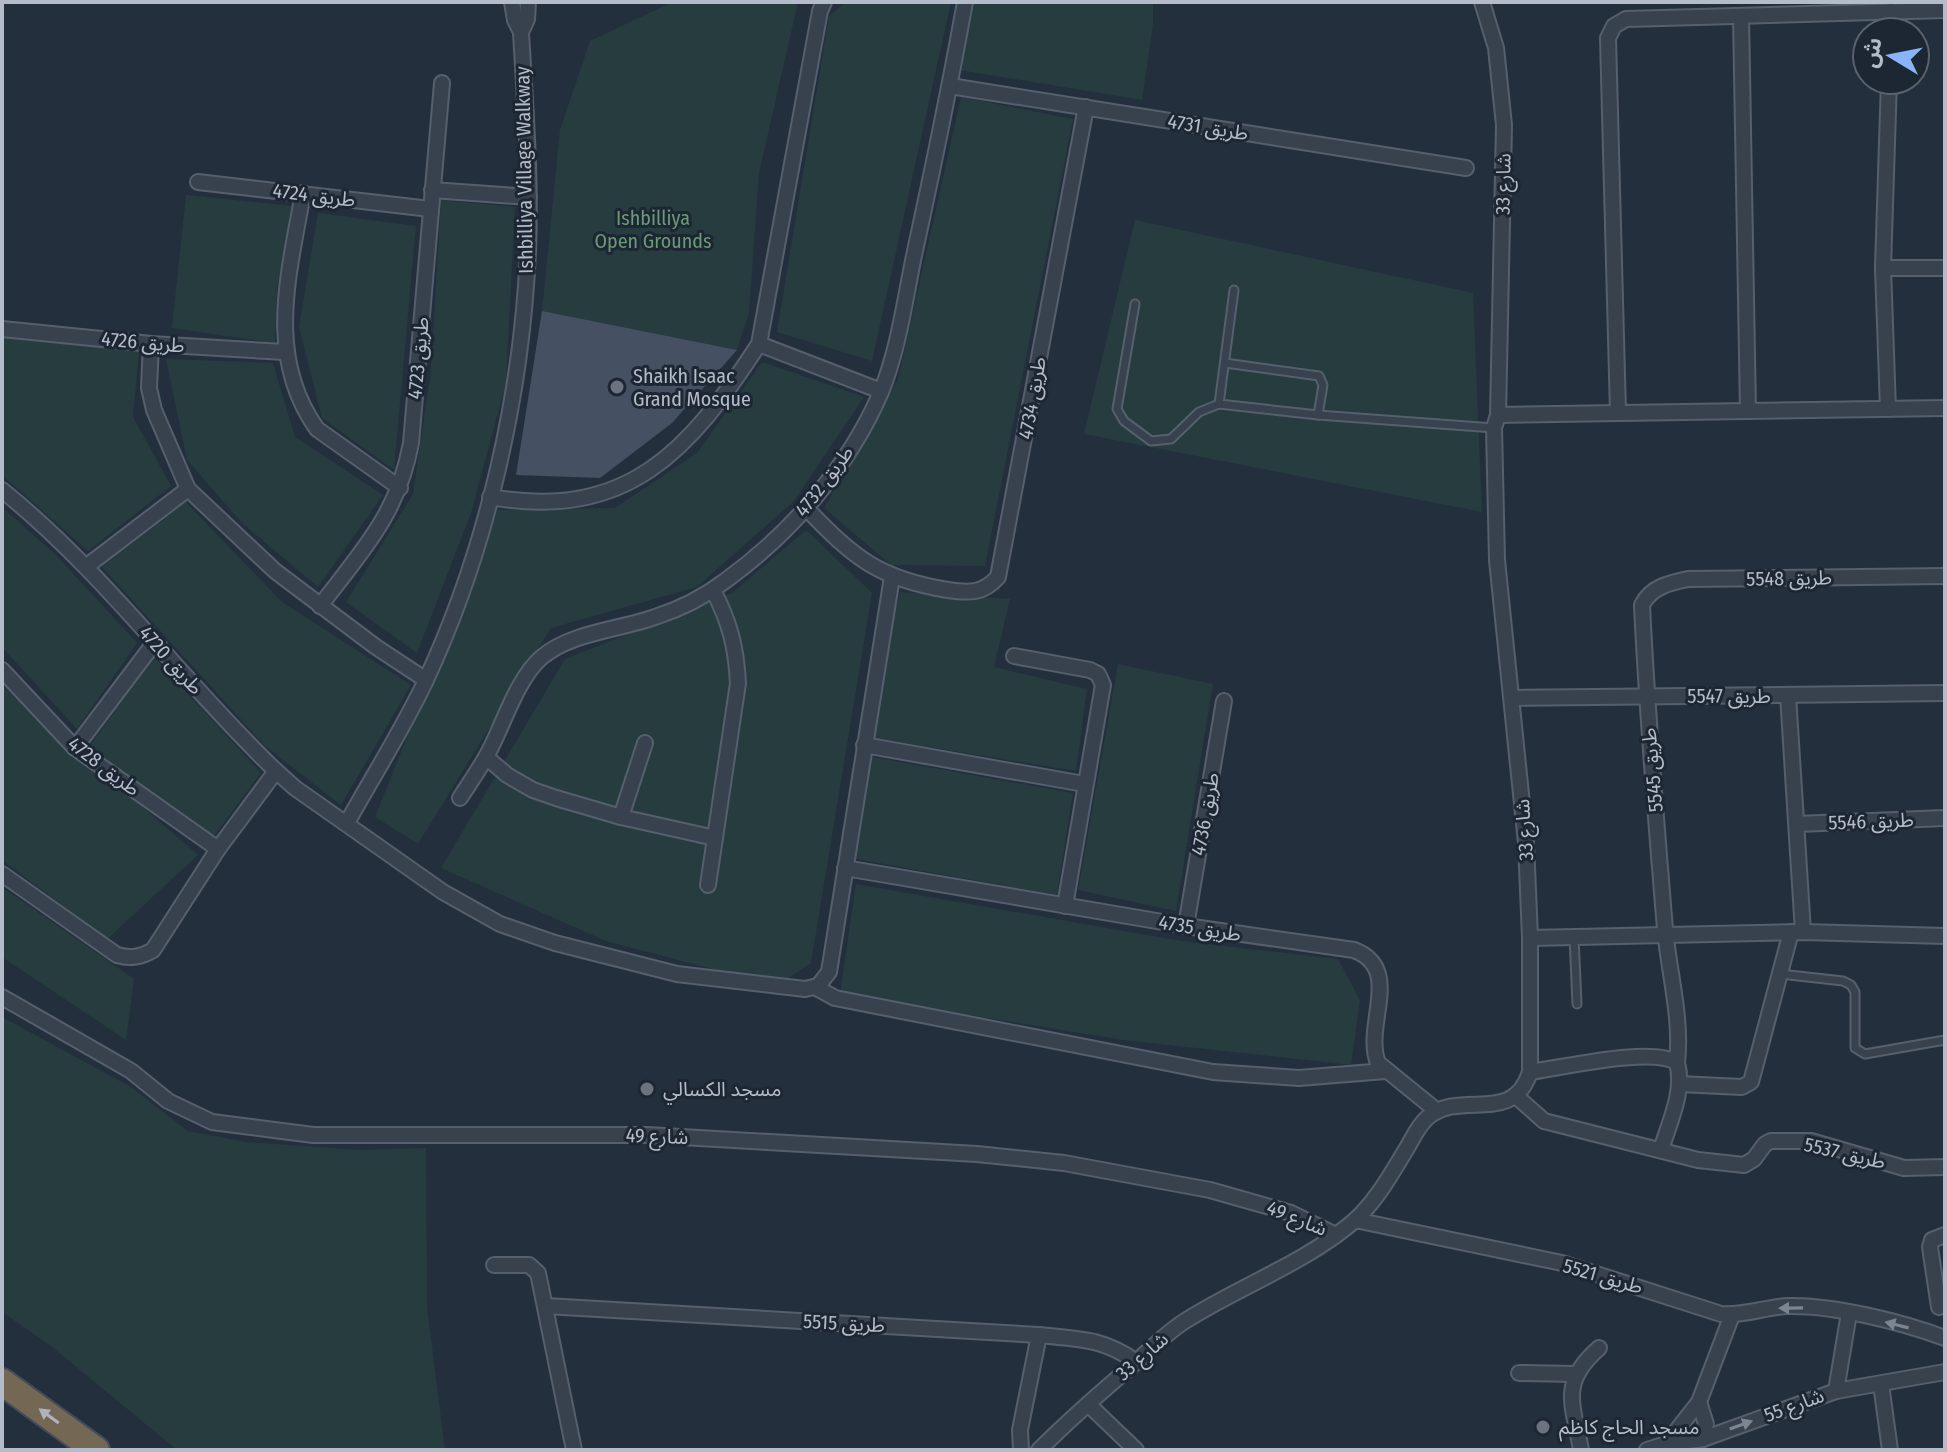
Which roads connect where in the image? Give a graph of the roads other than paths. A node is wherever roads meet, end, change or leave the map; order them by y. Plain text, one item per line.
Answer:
1 (512, 2) edge
2 (528, 2) edge
3 (824, 2) edge
4 (965, 2) edge
5 (1482, 2) edge
6 (1945, 10) edge
7 (1891, 11) junction
8 (1741, 16) junction
9 (1891, 16) edge
10 (521, 32) junction
11 (442, 83) dead end
12 (950, 86) junction
13 (1888, 96) edge
14 (1086, 107) junction
15 (1466, 168) dead end
16 (198, 182) dead end
17 (432, 190) junction
18 (303, 193) junction
19 (529, 197) junction
20 (430, 209) junction
21 (1883, 268) junction
22 (1945, 268) edge
23 (1234, 290) dead end
24 (1135, 304) dead end
25 (2, 329) edge
26 (151, 344) junction
27 (759, 344) junction
28 (285, 352) junction
29 (1225, 363) junction
30 (881, 391) junction
31 (1219, 404) junction
32 (1945, 408) edge
33 (1888, 409) junction
34 (1748, 411) junction
35 (1618, 413) junction
36 (1318, 415) junction
37 (1496, 422) junction
38 (400, 488) junction
39 (188, 489) junction
40 (2, 490) edge
41 (490, 497) junction
42 (807, 509) junction
43 (87, 566) junction
44 (1945, 576) edge
45 (892, 577) junction
46 (713, 590) junction
47 (1642, 605) joint
48 (320, 606) junction
49 (155, 642) junction
50 (1014, 656) dead end
51 (2, 670) edge
52 (426, 680) junction
53 (1945, 693) edge
54 (1788, 695) junction
55 (1646, 696) junction
56 (1513, 698) junction
57 (1224, 701) dead end
58 (645, 743) dead end
59 (864, 745) junction
60 (75, 748) junction
61 (486, 757) junction
62 (276, 771) junction
63 (1084, 784) junction
64 (460, 798) dead end
65 (621, 817) junction
66 (1945, 818) edge
67 (347, 823) junction
68 (1797, 824) junction
69 (715, 838) junction
70 (218, 849) junction
71 (845, 868) junction
72 (2, 874) edge
73 (708, 885) dead end
74 (1065, 906) junction
75 (1186, 926) junction
76 (1797, 932) junction
77 (1666, 935) junction
78 (1945, 936) edge
79 (1574, 937) junction
80 (1530, 938) junction
81 (1780, 974) junction
82 (815, 987) junction
83 (2, 997) edge
84 (1577, 1004) dead end
85 (1945, 1040) edge
86 (1677, 1063) junction
87 (1385, 1071) junction
88 (1530, 1072) junction
89 (1679, 1084) junction
90 (1517, 1097) junction
91 (1437, 1111) junction
92 (1661, 1150) junction
93 (1945, 1167) edge
94 (1355, 1220) junction
95 (1336, 1235) junction
96 (1945, 1235) edge
97 (494, 1265) dead end
98 (546, 1306) junction
99 (1939, 1307) dead end
100 (1849, 1313) junction
101 (1732, 1315) junction
102 (1039, 1335) junction
103 (1945, 1338) edge
104 (1599, 1348) dead end
105 (1136, 1362) junction
106 (1945, 1372) edge
107 (1519, 1373) dead end
108 (1575, 1374) junction
109 (2, 1382) edge
110 (1881, 1384) junction
111 (1836, 1391) junction
112 (1699, 1402) junction
113 (1088, 1404) junction
114 (1703, 1439) junction
115 (1666, 1444) junction
116 (96, 1450) edge
117 (574, 1450) edge
118 (1021, 1450) edge
119 (1039, 1450) edge
120 (1136, 1450) edge
121 (1581, 1450) edge
122 (1647, 1450) edge
123 (1890, 1450) edge

1 - 10 street
2 - 10 street
3 - 27 street
4 - 12 street, طريق 4732
5 - 37 street, شارع 33
6 - 7 street
7 - 8 street
7 - 9 street
8 - 34 street
8 - 35 street
10 - 19 street, Ishbilliya Village Walkway
11 - 17 street, طريق 4723
12 - 14 street, طريق 4731
12 - 30 street, طريق 4732
13 - 21 street
14 - 15 street, طريق 4731
14 - 45 street, طريق 4734
16 - 18 street, طريق 4724
17 - 19 street
17 - 20 street, طريق 4723
18 - 20 street, طريق 4724
18 - 28 street
19 - 41 street, Ishbilliya Village Walkway
20 - 38 street, طريق 4723
21 - 22 street
21 - 33 street
23 - 29 lane
24 - 31 lane
25 - 26 street, طريق 4726
26 - 28 street, طريق 4726
26 - 39 street
27 - 30 street
27 - 41 street
28 - 38 street
29 - 31 lane
29 - 36 lane
30 - 42 street, طريق 4732
31 - 36 lane
32 - 33 street
33 - 34 street
34 - 35 street
35 - 37 street
36 - 37 lane
37 - 56 street, شارع 33
38 - 48 street, طريق 4723
39 - 43 street
39 - 48 street
40 - 43 street, طريق 4720
41 - 52 street, Ishbilliya Village Walkway
42 - 45 street, طريق 4734
42 - 46 street, طريق 4732
43 - 49 street, طريق 4720
44 - 47 street, طريق 5548
45 - 59 street
46 - 61 street, طريق 4732
46 - 69 street
47 - 55 street, طريق 5545
48 - 52 street
49 - 60 street
49 - 62 street, طريق 4720
50 - 63 street
51 - 60 street, طريق 4728
52 - 67 street, Ishbilliya Village Walkway
53 - 54 street, طريق 5547
54 - 55 street, طريق 5547
54 - 68 street
55 - 56 street, طريق 5547
55 - 77 street, طريق 5545
56 - 80 street, شارع 33
57 - 75 street, طريق 4736
58 - 65 street
59 - 63 street
59 - 71 street
60 - 70 street, طريق 4728
61 - 64 street, طريق 4732
61 - 65 street
62 - 67 street, طريق 4720
62 - 70 street
63 - 74 street
65 - 69 street
66 - 68 street, طريق 5546
67 - 82 street
68 - 76 street
69 - 73 street
70 - 72 street
71 - 74 street, طريق 4735
71 - 82 street
74 - 75 street, طريق 4735
75 - 87 street, طريق 4735
76 - 77 street
76 - 78 street
76 - 81 street
77 - 79 street
77 - 86 street, طريق 5545
79 - 80 street
79 - 84 lane
80 - 88 street, شارع 33
81 - 85 lane
81 - 89 street
82 - 87 street
83 - 95 street, شارع 49
86 - 88 street
86 - 89 street
87 - 91 street
88 - 90 street, شارع 33
89 - 92 street
90 - 91 street
90 - 92 street, طريق 5537
91 - 94 street, شارع 33
92 - 93 street, طريق 5537
94 - 95 street, شارع 33
94 - 101 street, طريق 5521
95 - 105 street, شارع 33
96 - 99 street
97 - 98 street
98 - 102 street, طريق 5515
98 - 117 street
100 -> 101 street, طريق 5521
103 -> 100 street, طريق 5521
100 - 111 street
101 - 112 street
102 - 105 street, طريق 5515
102 - 118 street
104 - 108 street
105 - 113 street, شارع 33
106 - 110 street, شارع 55
107 - 108 street
108 - 121 street
116 -> 109 highway
110 - 111 street, شارع 55
110 - 123 street
114 -> 111 street, شارع 55
112 - 114 street
112 - 115 street
113 - 119 street, شارع 33
113 - 120 street
114 - 115 street, شارع 55
115 - 122 street, شارع 55

